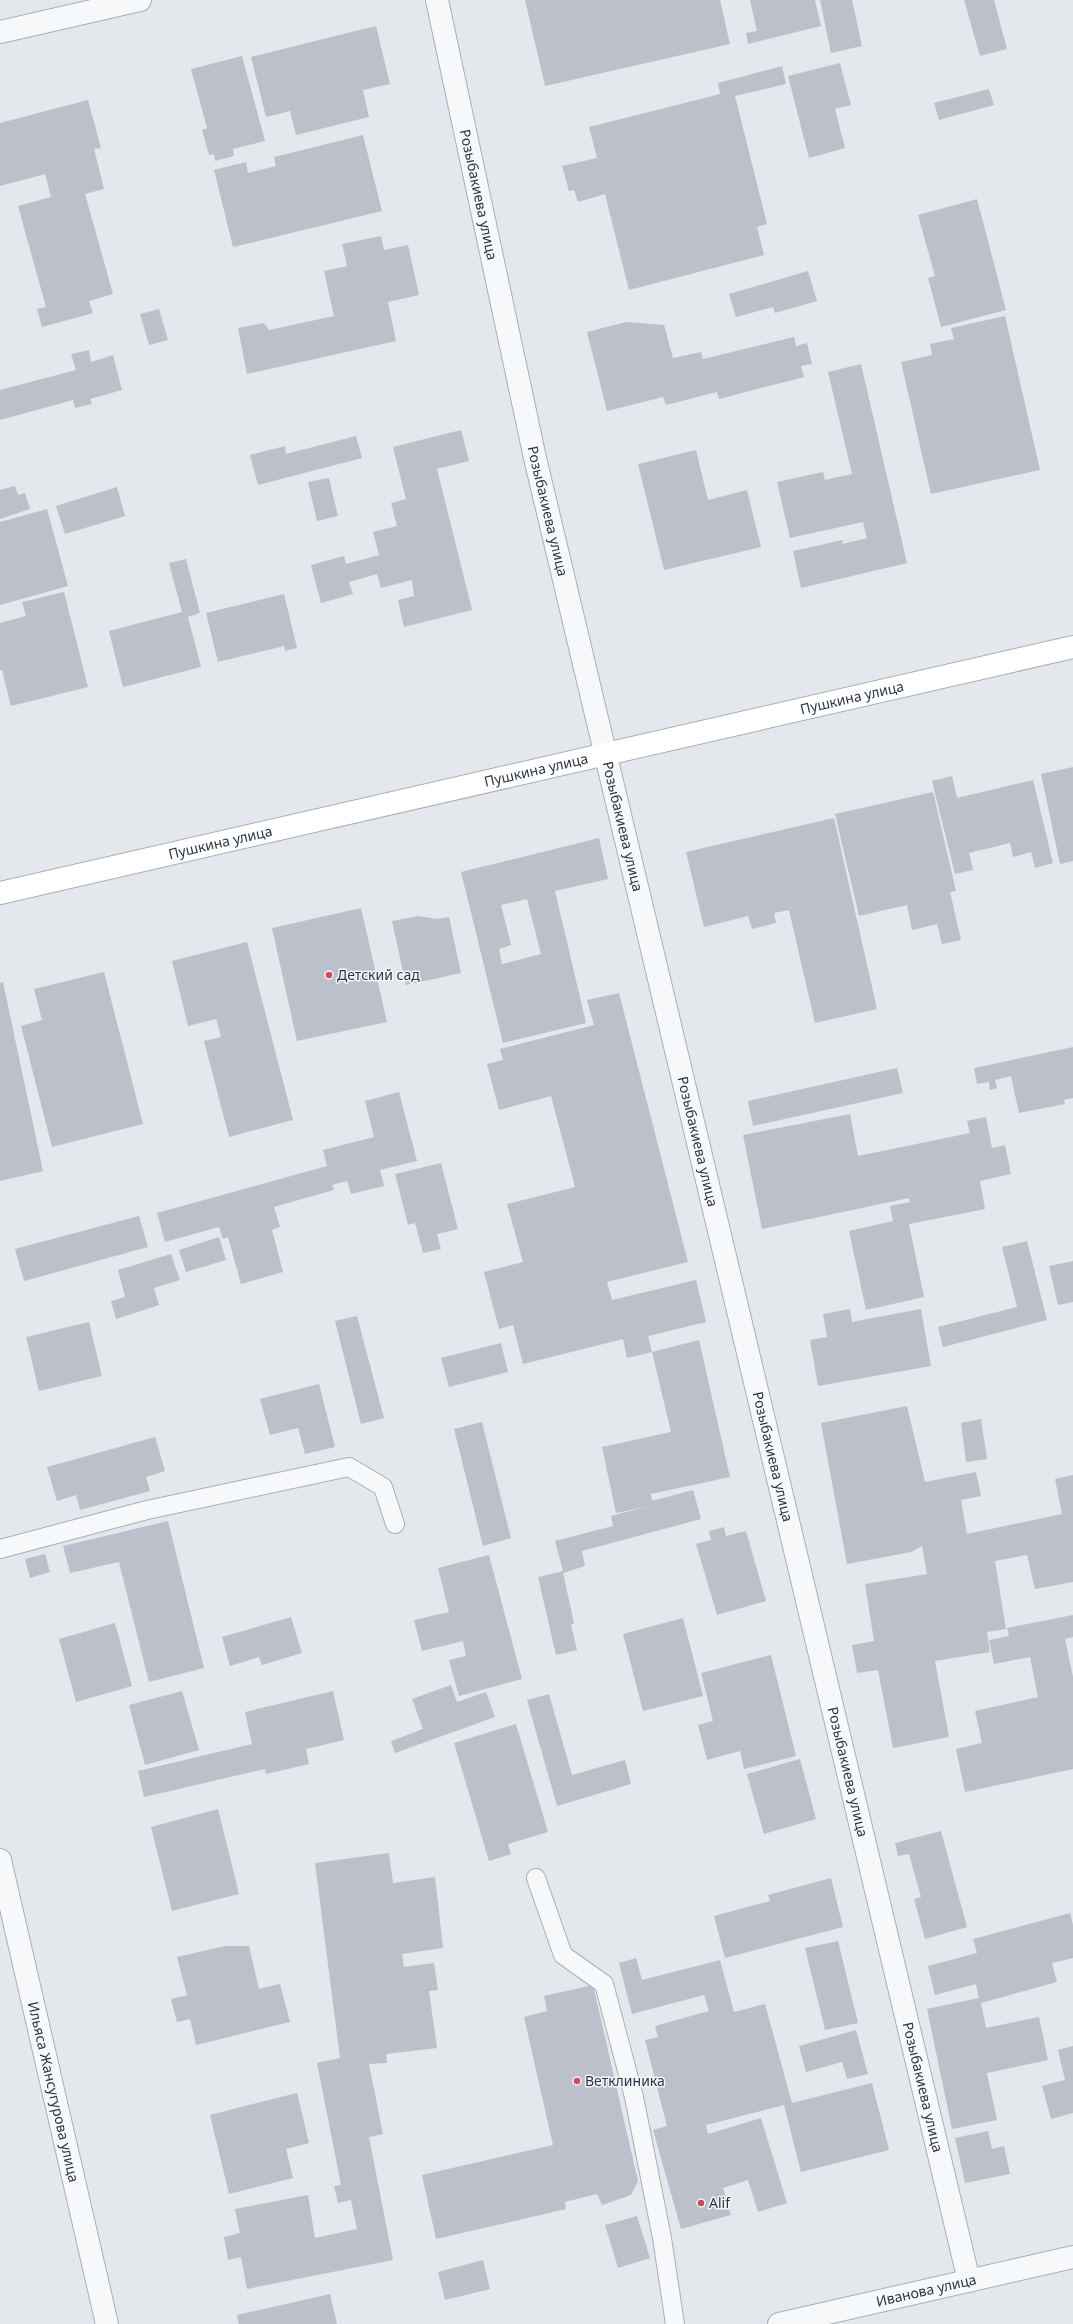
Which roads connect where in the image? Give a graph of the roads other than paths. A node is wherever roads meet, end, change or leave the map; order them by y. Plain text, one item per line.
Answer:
1 (140, 0) edge
2 (436, 0) edge
3 (0, 32) edge
4 (1073, 647) edge
5 (604, 753) junction
6 (0, 893) edge
7 (395, 1524) dead end
8 (0, 1549) edge
9 (0, 1860) edge
10 (536, 1878) dead end
11 (1073, 2257) edge
12 (969, 2281) junction
13 (107, 2324) edge
14 (676, 2324) edge
15 (779, 2324) edge

1 - 3 street
2 - 5 street, Розыбакиева улица
4 - 5 main road, Пушкина улица
5 - 6 main road, Пушкина улица
5 - 12 street, Розыбакиева улица
7 - 8 lane
9 - 13 street, Ильяса Жансугурова улица
10 - 14 lane
11 - 12 street, Иванова улица
12 - 15 street, Иванова улица

